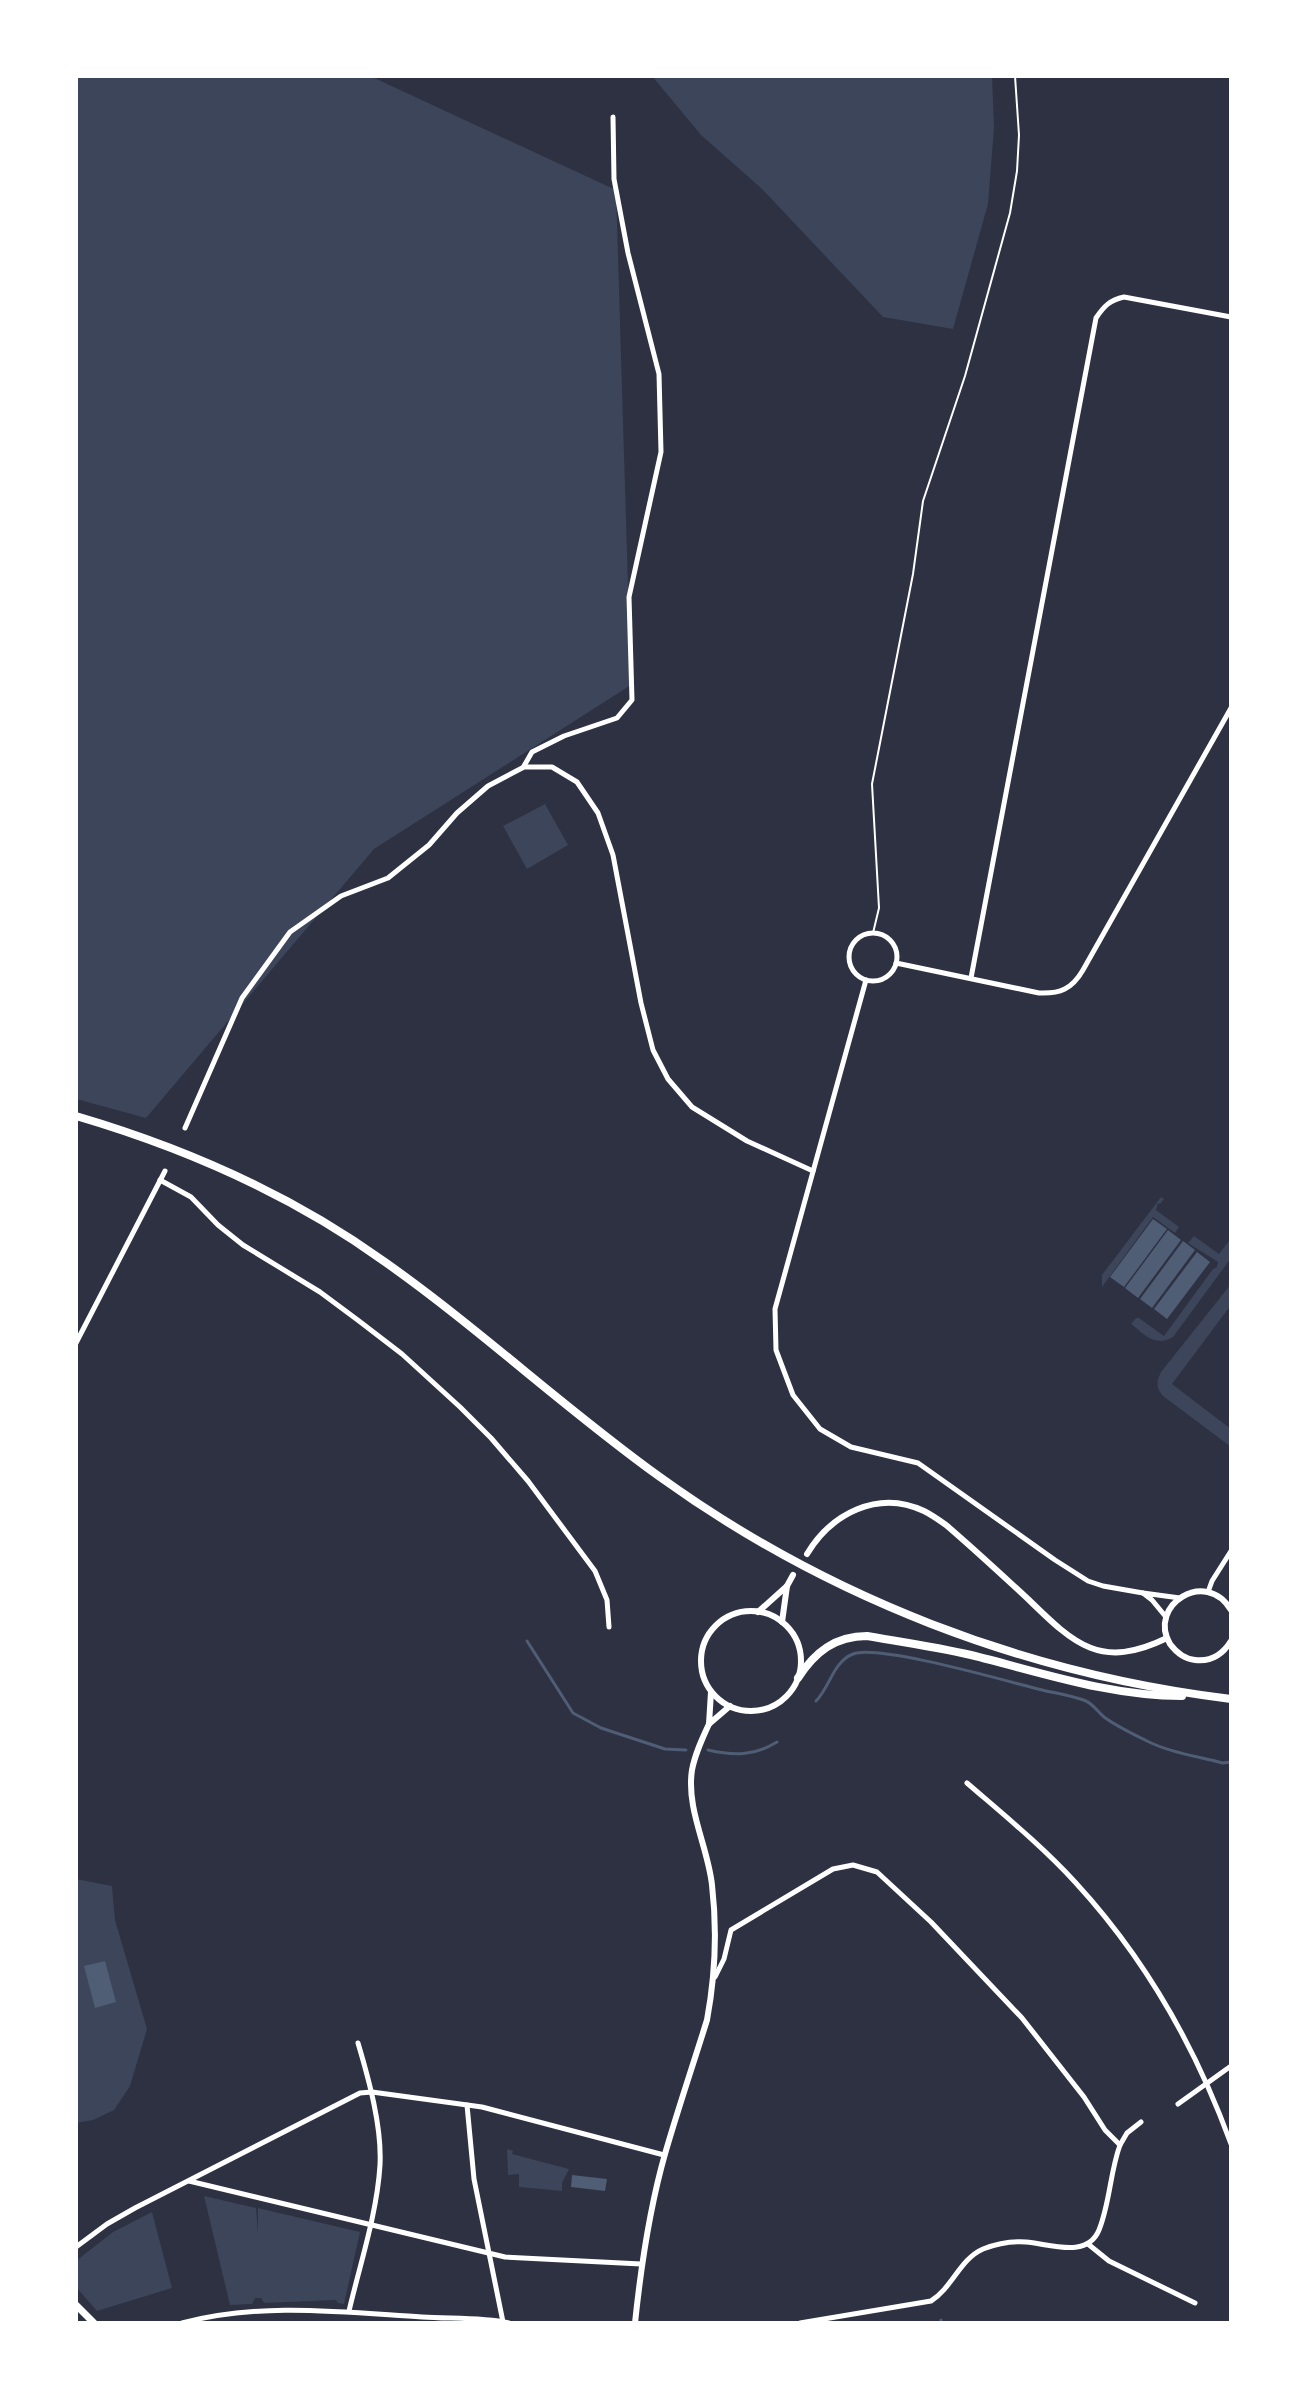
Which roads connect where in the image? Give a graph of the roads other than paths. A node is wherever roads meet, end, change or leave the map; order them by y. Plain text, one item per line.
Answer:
1 (613, 117) dead end
2 (1231, 317) edge
3 (1231, 708) edge
4 (524, 767) junction
5 (896, 963) junction
6 (971, 978) junction
7 (866, 980) junction
8 (76, 1116) edge
9 (185, 1128) dead end
10 (165, 1171) dead end
11 (813, 1171) junction
12 (160, 1180) junction
13 (76, 1343) edge
14 (1231, 1551) edge
15 (807, 1554) dead end
16 (793, 1575) dead end
17 (787, 1586) junction
18 (1208, 1592) junction
19 (1143, 1593) junction
20 (1180, 1598) junction
21 (1231, 1610) edge
22 (758, 1612) junction
23 (1166, 1618) junction
24 (782, 1622) junction
25 (609, 1627) dead end
26 (1167, 1638) junction
27 (1231, 1641) edge
28 (798, 1678) junction
29 (711, 1692) junction
30 (1207, 1696) junction
31 (1231, 1699) edge
32 (730, 1706) junction
33 (709, 1724) junction
34 (967, 1783) dead end
35 (712, 1981) junction
36 (358, 2043) dead end
37 (1231, 2066) edge
38 (1207, 2083) junction
39 (372, 2092) junction
40 (1178, 2104) dead end
41 (467, 2105) junction
42 (1141, 2122) dead end
43 (1231, 2144) edge
44 (1120, 2145) junction
45 (664, 2155) junction
46 (189, 2181) junction
47 (370, 2224) junction
48 (1088, 2244) junction
49 (76, 2247) edge
50 (488, 2253) junction
51 (641, 2264) junction
52 (1195, 2303) dead end
53 (76, 2305) edge
54 (349, 2311) junction
55 (506, 2322) edge
56 (94, 2323) edge
57 (182, 2323) edge
58 (635, 2323) edge
59 (800, 2323) edge

1 - 4 street
2 - 6 street
3 - 6 street
4 - 9 street
4 - 11 street
5 - 6 street
5 - 7 street
5 - 7 street
7 - 11 street
8 - 30 highway
10 - 12 street
11 - 19 street
12 - 13 street
12 - 25 street
14 - 18 street
15 - 26 street
16 - 17 street
17 - 22 street
17 - 24 street
18 - 20 street
18 - 21 street
19 - 20 street
19 - 23 street
20 - 23 street
22 - 24 street
22 - 29 street
23 - 26 street
24 - 28 street
26 - 27 street
28 - 30 highway
28 - 32 street
29 - 32 street
29 - 33 street
30 - 31 highway
32 - 33 street
33 - 35 street
34 - 38 street
35 - 44 street
35 - 45 street
36 - 39 street
37 - 38 street
38 - 40 street
38 - 43 street
39 - 41 street
39 - 46 street
39 - 47 street
41 - 45 street
41 - 50 street
42 - 44 street
44 - 48 street
45 - 51 street
46 - 47 street
46 - 49 street
47 - 50 street
47 - 54 street
48 - 52 street
48 - 59 street
50 - 51 street
50 - 55 street
51 - 58 street
53 - 56 main road
54 - 55 street
54 - 57 street

